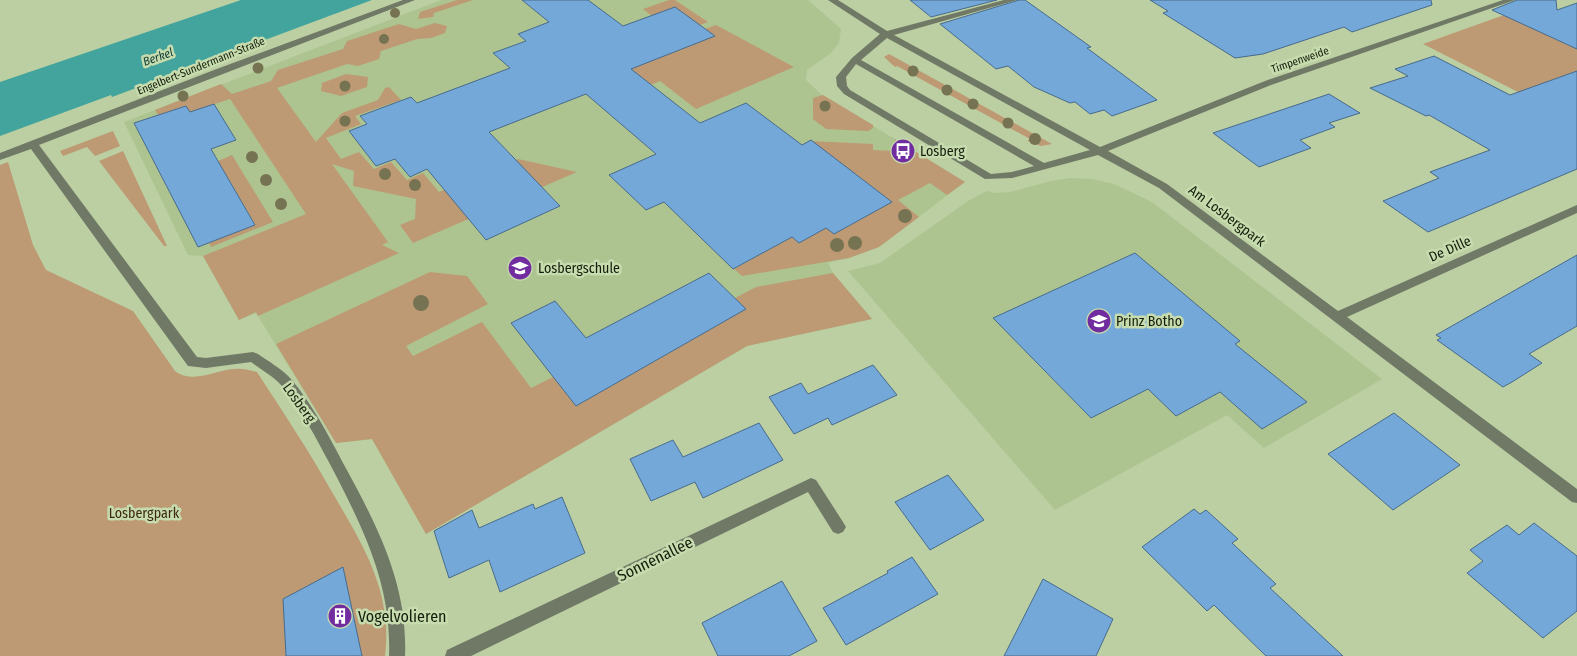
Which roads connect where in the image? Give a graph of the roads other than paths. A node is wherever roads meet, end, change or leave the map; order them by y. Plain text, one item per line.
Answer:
1 (411, 0) edge
2 (832, 0) edge
3 (1013, 0) edge
4 (1511, 0) edge
5 (886, 34) junction
6 (855, 60) junction
7 (33, 145) junction
8 (1100, 150) junction
9 (0, 157) edge
10 (1044, 167) junction
11 (1577, 210) edge
12 (1336, 317) junction
13 (1577, 497) edge
14 (838, 527) dead end
15 (397, 656) edge
16 (454, 656) edge

1 - 7 street, Engelbert-Sundermann-Straße
2 - 5 street, Am Losbergpark
3 - 5 street
4 - 8 street, Timpenweide
5 - 6 street
5 - 8 street, Am Losbergpark
6 - 10 street
6 - 10 street, Timpenweide
7 - 9 street, Engelbert-Sundermann-Straße
7 - 15 street, Losberg
8 - 10 street, Timpenweide
8 - 12 street, Am Losbergpark
11 - 12 street, De Dille
12 - 13 street, Am Losbergpark
14 - 16 street, Sonnenallee

